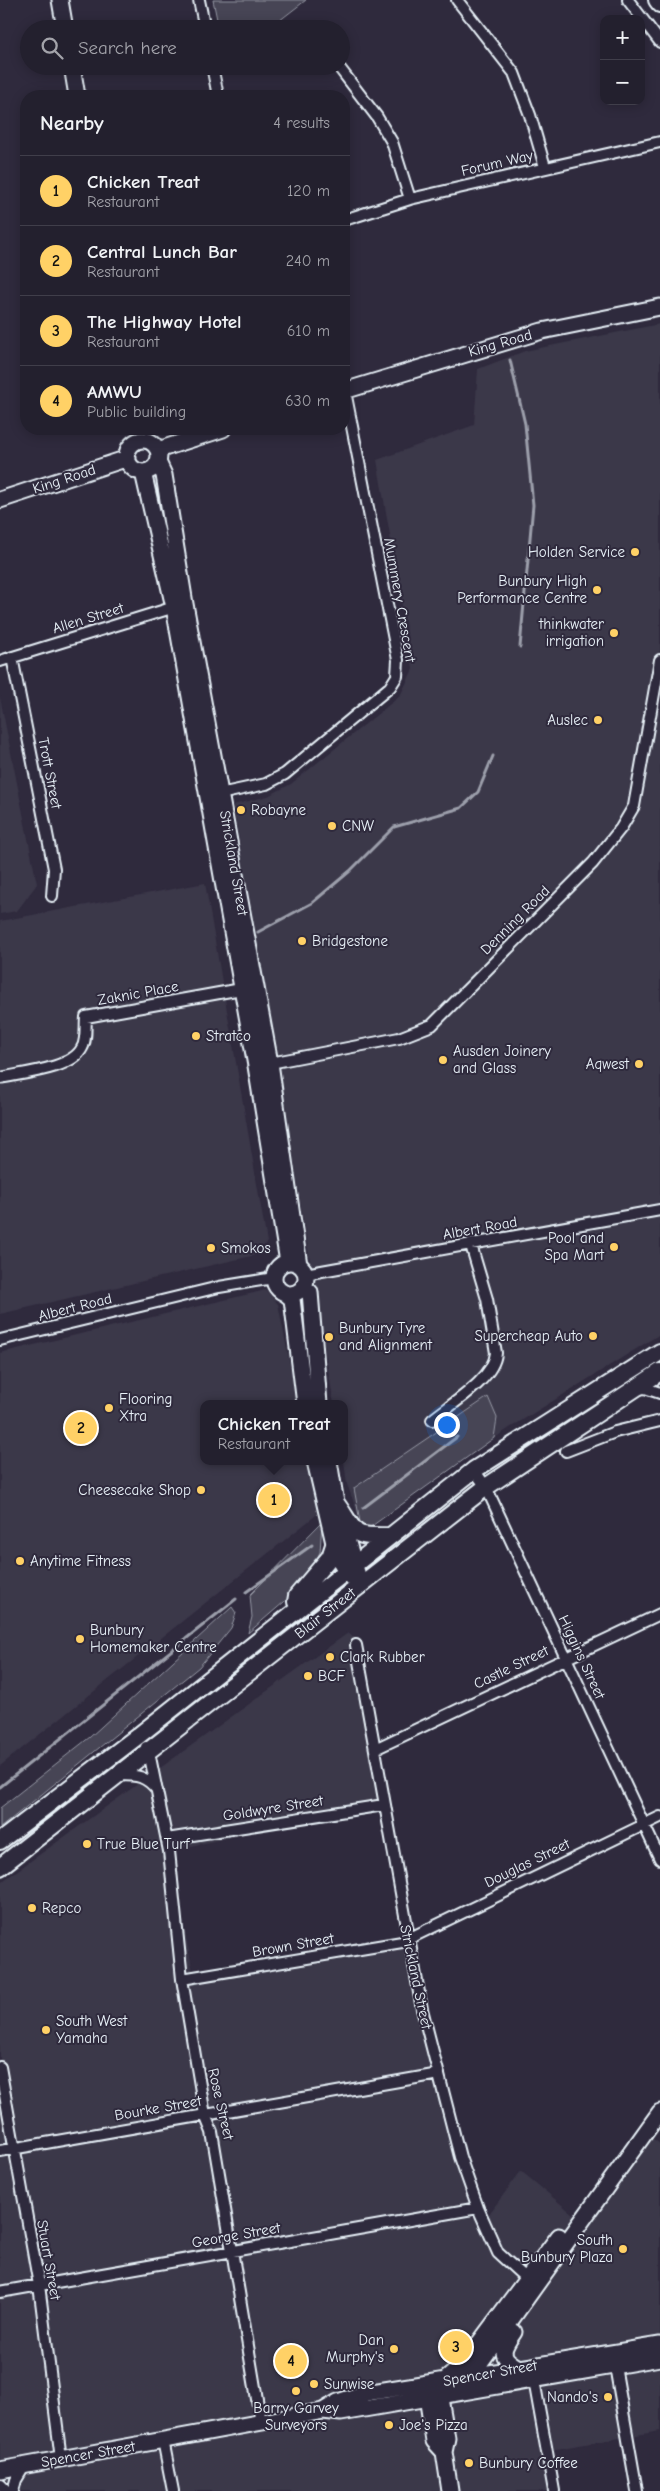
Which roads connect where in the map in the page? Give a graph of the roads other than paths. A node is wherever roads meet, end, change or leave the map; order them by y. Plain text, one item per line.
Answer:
1 (60, 0) edge
2 (199, 0) edge
3 (457, 0) edge
4 (628, 0) edge
5 (657, 0) edge
6 (660, 4) edge
7 (63, 20) edge
8 (203, 20) edge
9 (660, 42) edge
10 (74, 75) edge
11 (214, 75) edge
12 (345, 75) edge
13 (76, 90) edge
14 (217, 90) edge
15 (660, 142) edge
16 (545, 167) junction
17 (410, 199) junction
18 (350, 218) edge
19 (660, 307) edge
20 (350, 389) edge
21 (350, 421) edge
22 (135, 435) edge
23 (209, 435) edge
24 (158, 456) junction
25 (128, 458) junction
26 (143, 472) junction
27 (0, 500) edge
28 (180, 606) junction
29 (12, 657) junction
30 (660, 660) edge
31 (0, 661) edge
32 (214, 796) junction
33 (52, 896) dead end
34 (249, 988) junction
35 (263, 1065) junction
36 (0, 1078) edge
37 (660, 1210) edge
38 (471, 1245) junction
39 (299, 1272) junction
40 (274, 1278) junction
41 (285, 1294) junction
42 (0, 1340) edge
43 (660, 1352) edge
44 (660, 1372) edge
45 (628, 1373) junction
46 (636, 1389) junction
47 (660, 1393) edge
48 (305, 1400) edge
49 (319, 1400) edge
50 (432, 1420) dead end
51 (660, 1421) edge
52 (566, 1451) dead end
53 (316, 1465) edge
54 (330, 1465) edge
55 (474, 1470) junction
56 (486, 1487) junction
57 (336, 1503) junction
58 (390, 1536) junction
59 (334, 1545) junction
60 (350, 1567) junction
61 (360, 1586) junction
62 (292, 1613) junction
63 (660, 1614) edge
64 (356, 1645) dead end
65 (566, 1658) junction
66 (138, 1736) junction
67 (375, 1749) junction
68 (149, 1752) junction
69 (120, 1775) junction
70 (157, 1790) junction
71 (384, 1805) junction
72 (660, 1817) edge
73 (644, 1824) junction
74 (167, 1840) junction
75 (0, 1841) edge
76 (660, 1859) edge
77 (0, 1868) edge
78 (407, 1937) junction
79 (182, 1979) junction
80 (0, 2067) edge
81 (439, 2074) junction
82 (660, 2112) edge
83 (205, 2115) junction
84 (14, 2148) junction
85 (0, 2151) edge
86 (478, 2208) junction
87 (233, 2251) junction
88 (531, 2282) junction
89 (39, 2285) junction
90 (0, 2292) edge
91 (521, 2307) junction
92 (660, 2345) edge
93 (660, 2358) edge
94 (615, 2366) junction
95 (519, 2368) junction
96 (470, 2377) junction
97 (534, 2380) junction
98 (437, 2390) junction
99 (261, 2422) junction
100 (163, 2440) junction
101 (61, 2459) junction
102 (25, 2465) junction
103 (0, 2470) edge
104 (0, 2484) edge
105 (6, 2491) edge
106 (13, 2491) edge
107 (172, 2491) edge
108 (450, 2491) edge
109 (554, 2491) edge
110 (637, 2491) edge

1 - 7 street
2 - 8 street
3 - 16 street
4 - 9 street
5 - 6 main road
10 - 13 street
11 - 14 street
12 - 17 street
15 - 16 street, Forum Way
16 - 17 street, Forum Way
17 - 18 street, Forum Way
19 - 20 street, King Road
21 - 32 street, Mummery Crescent
22 - 24 street
22 - 25 street
23 - 24 street
24 - 26 street
24 - 28 street, Strickland Street
25 - 26 street
25 - 27 street, King Road
26 - 28 street, Strickland Street
28 - 29 street, Allen Street
28 - 32 street, Strickland Street
29 - 31 street, Allen Street
29 - 33 street, Trott Street
30 - 35 street, Denning Road
32 - 34 street, Strickland Street
34 - 35 street, Strickland Street
34 - 36 street, Zaknic Place
35 - 39 street, Strickland Street
37 - 38 street, Albert Road
38 - 39 street, Albert Road
38 - 50 street
39 - 40 street
39 - 41 street
39 - 49 street, Strickland Street
40 - 41 street
40 - 42 street, Albert Road
41 - 48 street
43 - 45 main road, Blair Street
44 - 45 street
44 - 46 main road, Blair Street
45 - 55 main road, Blair Street
46 - 47 street
46 - 56 main road, Blair Street
51 - 52 street
53 - 59 street
54 - 57 street
55 - 56 street, Higgins Street
55 - 58 main road, Blair Street
56 - 61 main road, Blair Street
56 - 65 street, Higgins Street
57 - 58 main road
57 - 60 street
58 - 60 main road, Blair Street
59 - 60 street
59 - 62 main road
60 - 61 street
60 - 62 main road, Blair Street
61 - 68 main road, Blair Street
62 - 66 main road, Blair Street
63 - 65 street, Castle Street
64 - 67 street, Strickland Street
65 - 67 street, Castle Street
65 - 73 street, Higgins Street
66 - 68 street, Rose Street
66 - 75 main road, Blair Street
67 - 71 street, Strickland Street
68 - 69 main road, Blair Street
68 - 70 street, Rose Street
69 - 70 street
69 - 77 main road, Blair Street
70 - 74 street, Rose Street
71 - 74 street, Goldwyre Street
71 - 78 street, Strickland Street
72 - 73 street, Douglas Street
73 - 76 street, Higgins Street
73 - 78 street, Douglas Street
74 - 79 street, Rose Street
78 - 79 street, Brown Street
78 - 81 street, Strickland Street
79 - 83 street, Rose Street
80 - 84 street, Stuart Street
81 - 83 street, Bourke Street
81 - 86 street, Strickland Street
82 - 88 street
83 - 84 street, Bourke Street
83 - 87 street, Rose Street
84 - 85 street, Bourke Street
84 - 89 street, Stuart Street
86 - 87 street, George Street
86 - 88 street, Strickland Street
87 - 89 street, George Street
87 - 99 street, Rose Street
88 - 91 street
88 - 98 street
89 - 90 street, George Street
89 - 101 street, Stuart Street
91 - 95 street
91 - 96 street
92 - 95 street, Spencer Street
93 - 94 street, Spencer Street
94 - 97 street, Spencer Street
94 - 110 street
95 - 96 street, Spencer Street
96 - 98 street
97 - 98 street, Spencer Street
97 - 109 street
98 - 99 street, Spencer Street
98 - 108 street
99 - 100 street, Spencer Street
100 - 101 street, Spencer Street
100 - 107 street
101 - 102 street, Spencer Street
102 - 103 street, Spencer Street
102 - 106 street
104 - 105 street

